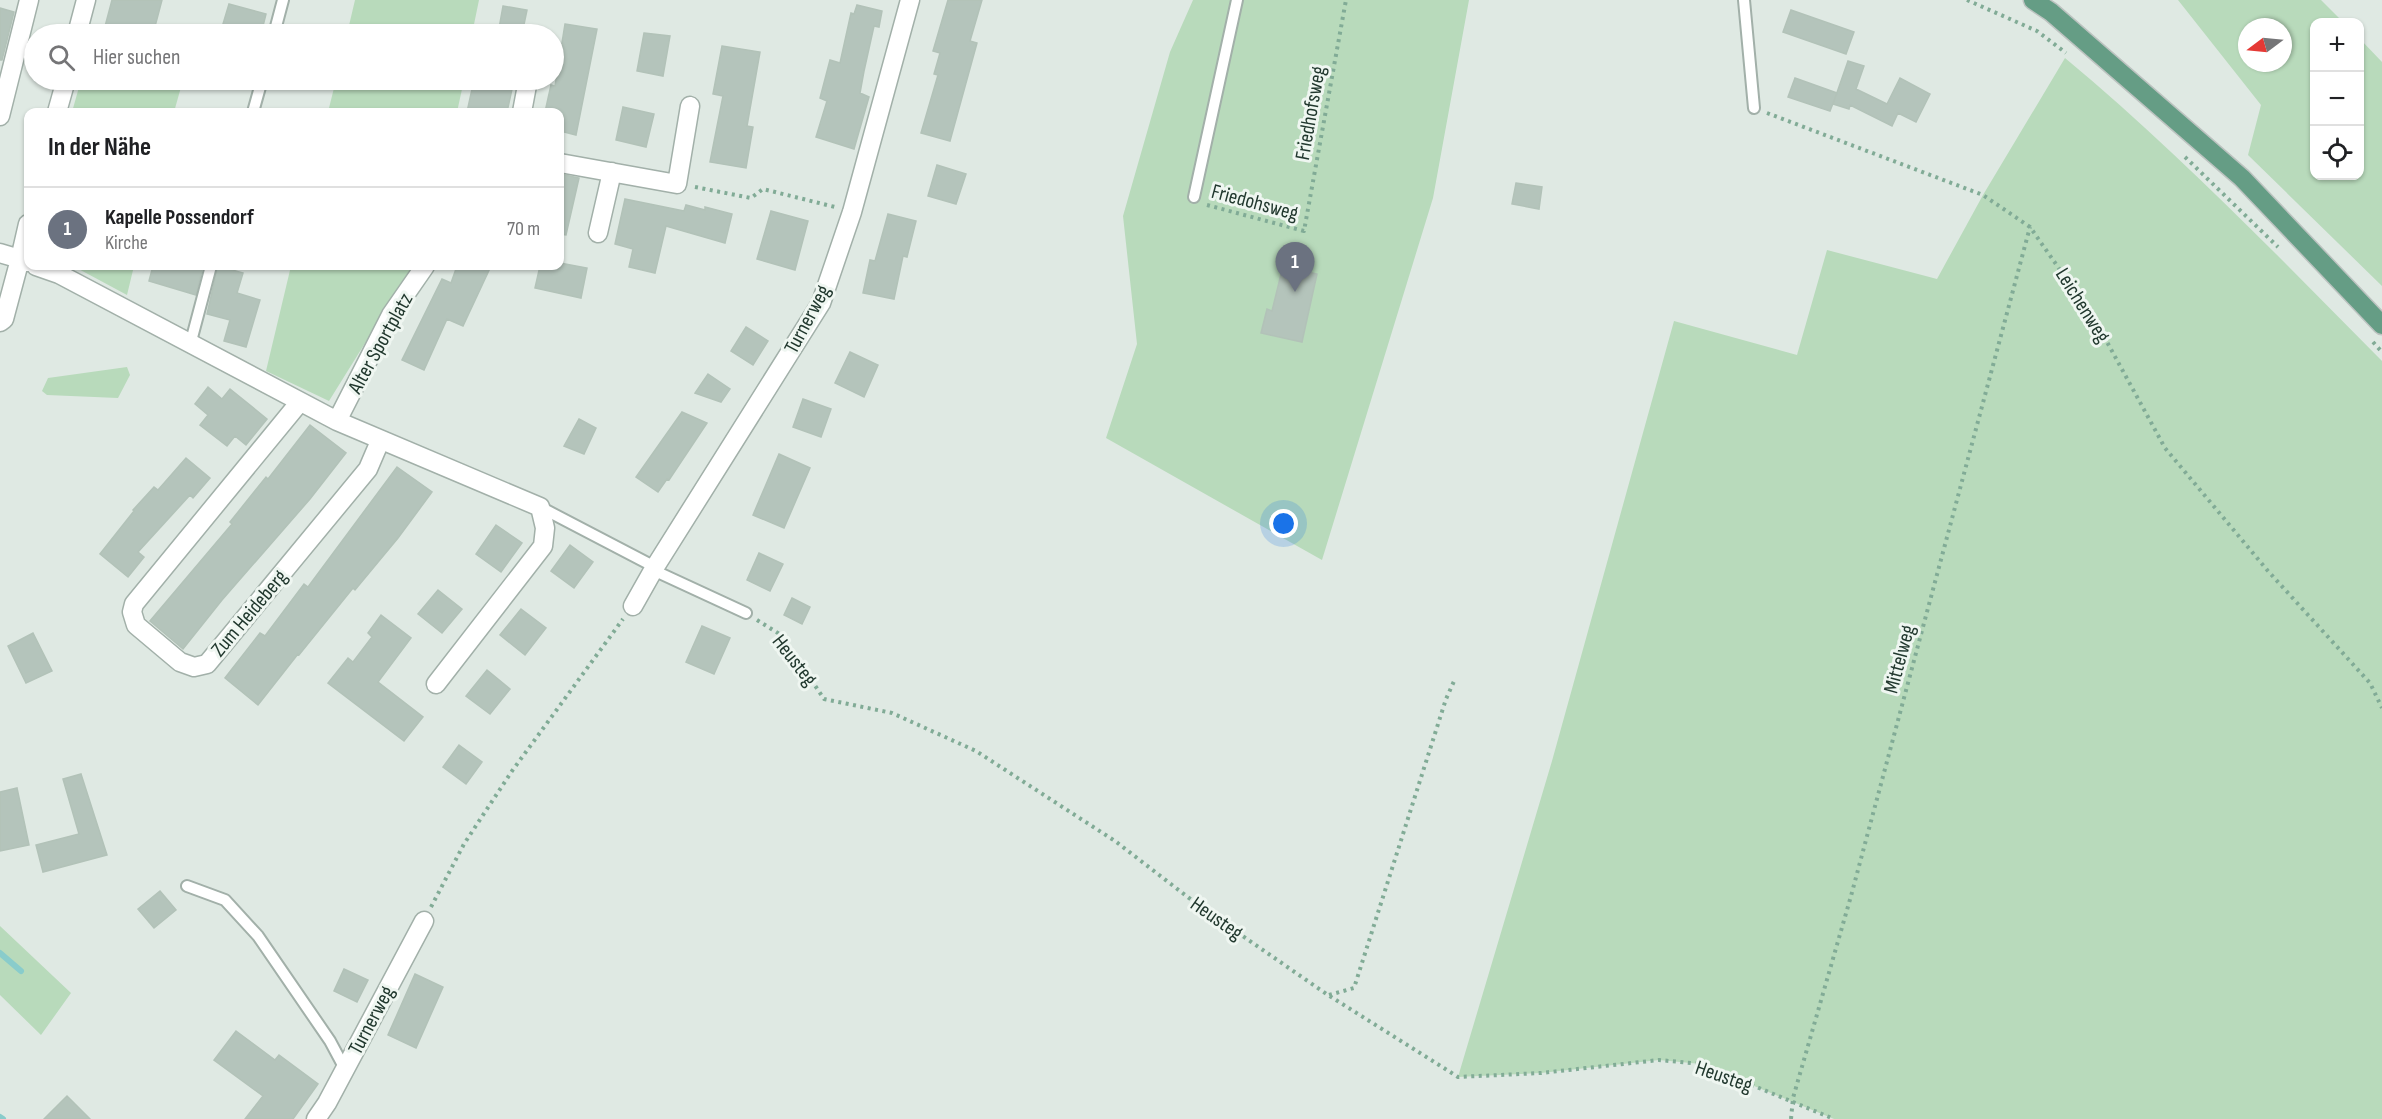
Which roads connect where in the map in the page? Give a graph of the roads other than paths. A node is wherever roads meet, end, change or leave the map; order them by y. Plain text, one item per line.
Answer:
1 (29, 0) edge
2 (86, 0) edge
3 (283, 0) edge
4 (910, 0) edge
5 (1238, 0) edge
6 (1744, 0) edge
7 (2033, 0) edge
8 (80, 24) edge
9 (277, 24) edge
10 (63, 90) edge
11 (259, 90) edge
12 (526, 90) edge
13 (690, 106) dead end
14 (58, 108) edge
15 (254, 108) edge
16 (523, 108) edge
17 (1754, 108) road end
18 (0, 116) edge
19 (564, 164) edge
20 (612, 172) junction
21 (1196, 200) road end
22 (598, 233) dead end
23 (0, 254) edge
24 (24, 261) edge
25 (25, 270) edge
26 (49, 270) edge
27 (210, 270) edge
28 (422, 270) edge
29 (0, 322) edge
30 (2375, 331) edge
31 (190, 345) junction
32 (299, 403) junction
33 (337, 421) junction
34 (380, 441) junction
35 (540, 507) junction
36 (654, 569) junction
37 (633, 606) road end
38 (746, 613) road end
39 (436, 684) dead end
40 (187, 886) dead end
41 (424, 921) road end
42 (345, 1069) junction
43 (316, 1119) edge

1 - 18 street
2 - 8 street
3 - 9 lane
4 - 36 street, Turnerweg
5 - 21 lane
6 - 17 lane
7 - 30 main road
10 - 14 street
11 - 15 lane
12 - 16 street
13 - 20 street
19 - 20 street
20 - 22 street
23 - 24 street
25 - 29 street
26 - 31 street
27 - 31 lane
28 - 33 street, Alter Sportplatz
31 - 32 street
32 - 33 street
32 - 34 street, Zum Heideberg
33 - 34 street
34 - 35 street
35 - 36 lane
35 - 39 street
36 - 37 street, Turnerweg
36 - 38 lane
40 - 42 lane
41 - 42 street, Turnerweg
42 - 43 street, Turnerweg

